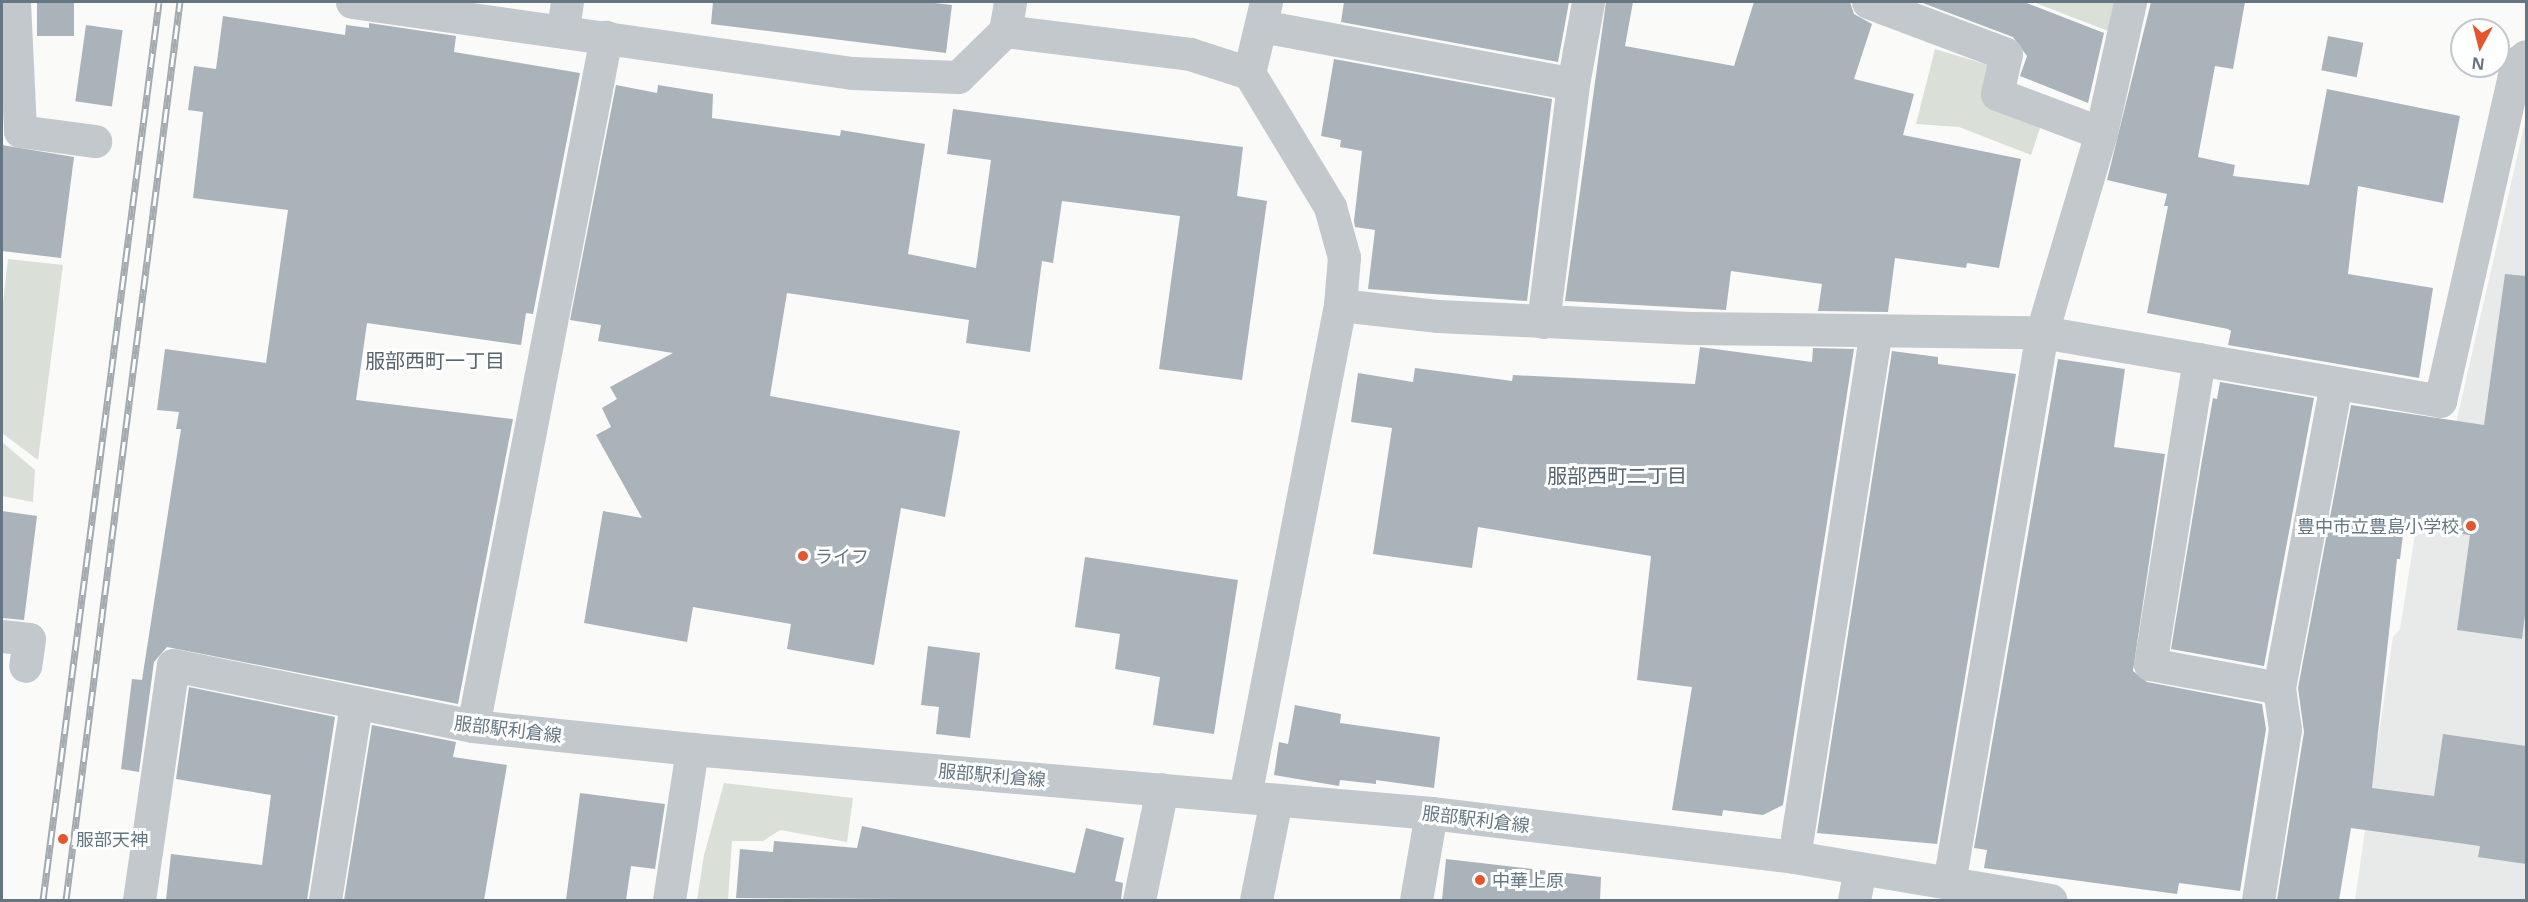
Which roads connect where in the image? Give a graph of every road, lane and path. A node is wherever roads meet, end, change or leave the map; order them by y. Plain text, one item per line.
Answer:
1 (14, 2) edge
2 (352, 2) edge
3 (1588, 2) edge
4 (1868, 2) edge
5 (2130, 2) edge
6 (1263, 14) edge
7 (565, 16) edge
8 (1007, 16) edge
9 (606, 37) junction
10 (2526, 56) edge
11 (1249, 73) junction
12 (1573, 84) junction
13 (2101, 133) junction
14 (95, 141) dead end
15 (1340, 305) junction
16 (1543, 322) junction
17 (1876, 330) junction
18 (2042, 332) junction
19 (2199, 359) junction
20 (2337, 384) junction
21 (2, 636) edge
22 (25, 666) dead end
23 (2279, 688) junction
24 (356, 704) junction
25 (473, 726) junction
26 (692, 749) junction
27 (1162, 789) junction
28 (1260, 798) junction
29 (1431, 813) junction
30 (1794, 857) junction
31 (1860, 868) junction
32 (1949, 883) junction
33 (2028, 899) edge
34 (139, 900) edge
35 (325, 900) edge
36 (669, 900) edge
37 (1138, 900) edge
38 (1256, 900) edge
39 (1416, 900) edge
40 (1854, 900) edge
41 (2258, 900) edge

1 - 14 street
2 - 7 street
3 - 12 street
4 - 13 street
5 - 13 street
6 - 11 street
6 - 12 street
7 - 9 street
8 - 9 street
8 - 11 street
9 - 25 street
10 - 20 street
11 - 15 street
12 - 16 street
13 - 18 street
15 - 16 street
15 - 28 street
16 - 17 street
17 - 18 street
17 - 30 street
18 - 19 street
18 - 32 street
19 - 20 street
19 - 23 street
20 - 23 street
21 - 22 street
23 - 41 street
24 - 25 street, 服部駅利倉線
24 - 34 street, 服部駅利倉線
24 - 35 street
25 - 26 street, 服部駅利倉線
26 - 27 street, 服部駅利倉線
26 - 36 street
27 - 28 street, 服部駅利倉線
27 - 37 street
28 - 29 street, 服部駅利倉線
28 - 38 street
29 - 30 street, 服部駅利倉線
29 - 39 street
30 - 31 street, 服部駅利倉線
31 - 32 street, 服部駅利倉線
31 - 40 street
32 - 33 street, 服部駅利倉線

